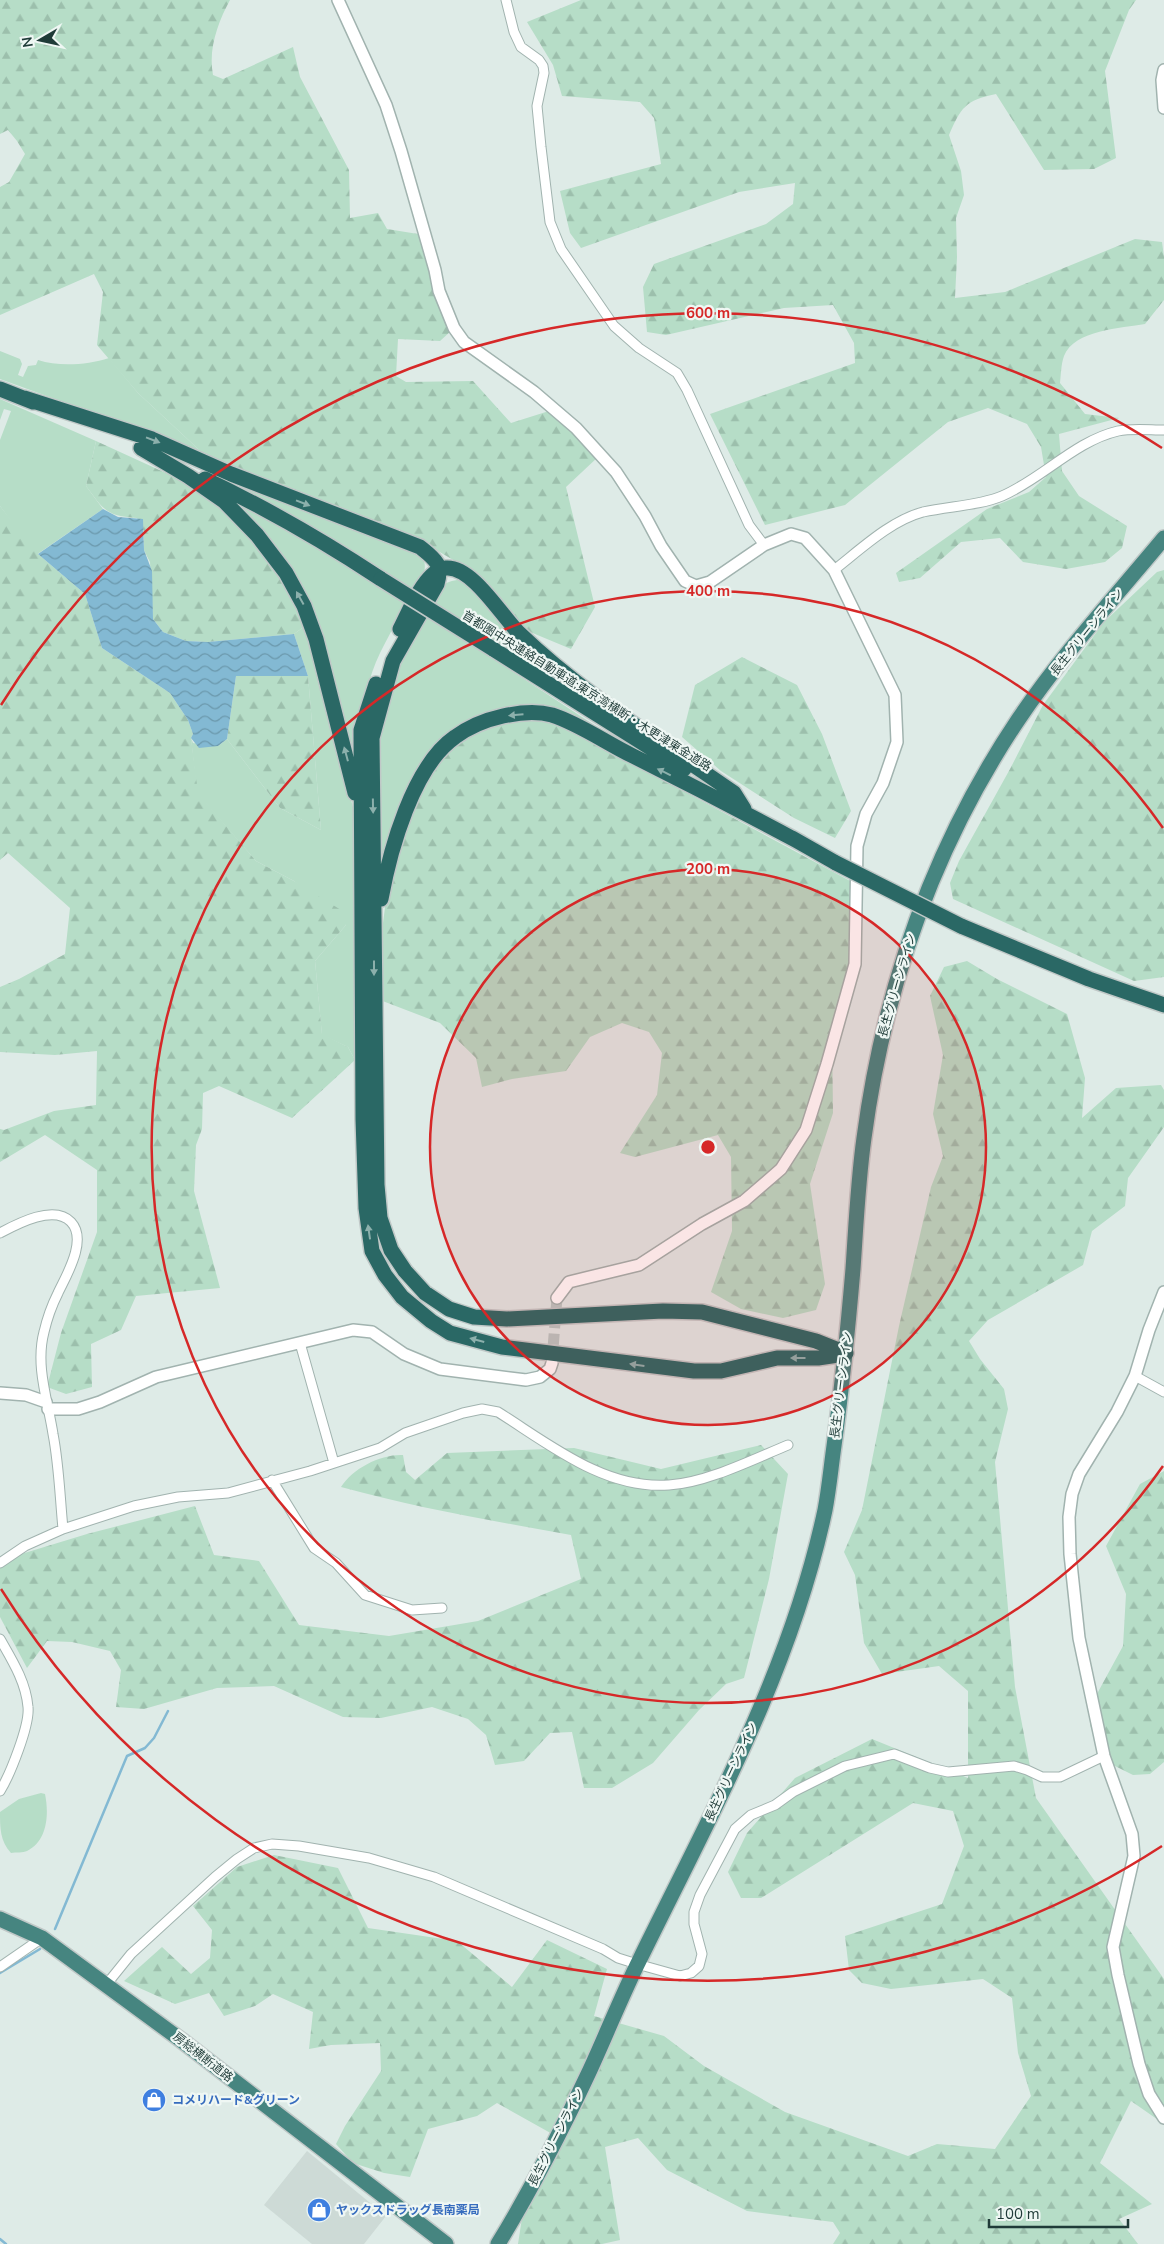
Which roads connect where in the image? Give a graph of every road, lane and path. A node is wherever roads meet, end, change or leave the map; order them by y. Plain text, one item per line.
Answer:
1 (338, 0) edge
2 (506, 0) edge
3 (1164, 70) edge
4 (1164, 108) edge
5 (0, 389) edge
6 (24, 398) junction
7 (1164, 430) edge
8 (141, 448) junction
9 (1164, 538) edge
10 (764, 545) junction
11 (834, 570) junction
12 (439, 571) junction
13 (744, 809) junction
14 (361, 819) junction
15 (801, 843) junction
16 (374, 935) junction
17 (1164, 1005) edge
18 (0, 1233) edge
19 (1164, 1292) edge
20 (557, 1298) tunnel mouth
21 (300, 1343) junction
22 (846, 1354) junction
23 (552, 1362) tunnel mouth
24 (1135, 1376) junction
25 (1164, 1392) edge
26 (0, 1393) edge
27 (47, 1406) junction
28 (788, 1445) dead end
29 (334, 1463) junction
30 (272, 1480) junction
31 (63, 1529) junction
32 (0, 1563) edge
33 (442, 1608) dead end
34 (0, 1639) edge
35 (1104, 1756) junction
36 (0, 1791) edge
37 (0, 1919) edge
38 (42, 1938) junction
39 (637, 1964) junction
40 (0, 1967) edge
41 (106, 1985) junction
42 (1164, 2118) edge
43 (446, 2244) edge
44 (498, 2244) edge

1 - 10 street
2 - 10 street
3 - 4 street
5 - 6 highway, 首都圏中央連絡自動車道;東京湾横断・木更津東金道路
6 - 8 highway, 首都圏中央連絡自動車道;東京湾横断・木更津東金道路
6 -> 12 highway
7 - 11 street
8 - 13 highway, 首都圏中央連絡自動車道;東京湾横断・木更津東金道路, bridge
14 -> 8 highway
9 - 22 highway, 長生グリーンライン
10 - 11 street
11 - 20 street
12 - 13 highway
12 - 14 highway
12 -> 16 highway
13 - 15 highway, 首都圏中央連絡自動車道;東京湾横断・木更津東金道路
22 -> 14 highway
15 -> 16 highway
15 - 17 highway, 首都圏中央連絡自動車道;東京湾横断・木更津東金道路, bridge
16 -> 22 highway
18 - 27 street
19 - 24 street
21 - 23 street
21 - 27 street
21 - 29 street
22 - 39 highway, 長生グリーンライン
24 - 25 street
24 - 35 street
26 - 27 street
27 - 31 street
28 - 29 street
29 - 30 street
30 - 31 street
30 - 33 street
31 - 32 street
34 - 36 street
35 - 39 street
35 - 42 street
37 - 38 highway, 房総横断道路
38 - 40 street
38 - 41 highway, 房総横断道路
39 - 41 street
39 - 44 highway, 長生グリーンライン
41 - 43 highway, 房総横断道路

